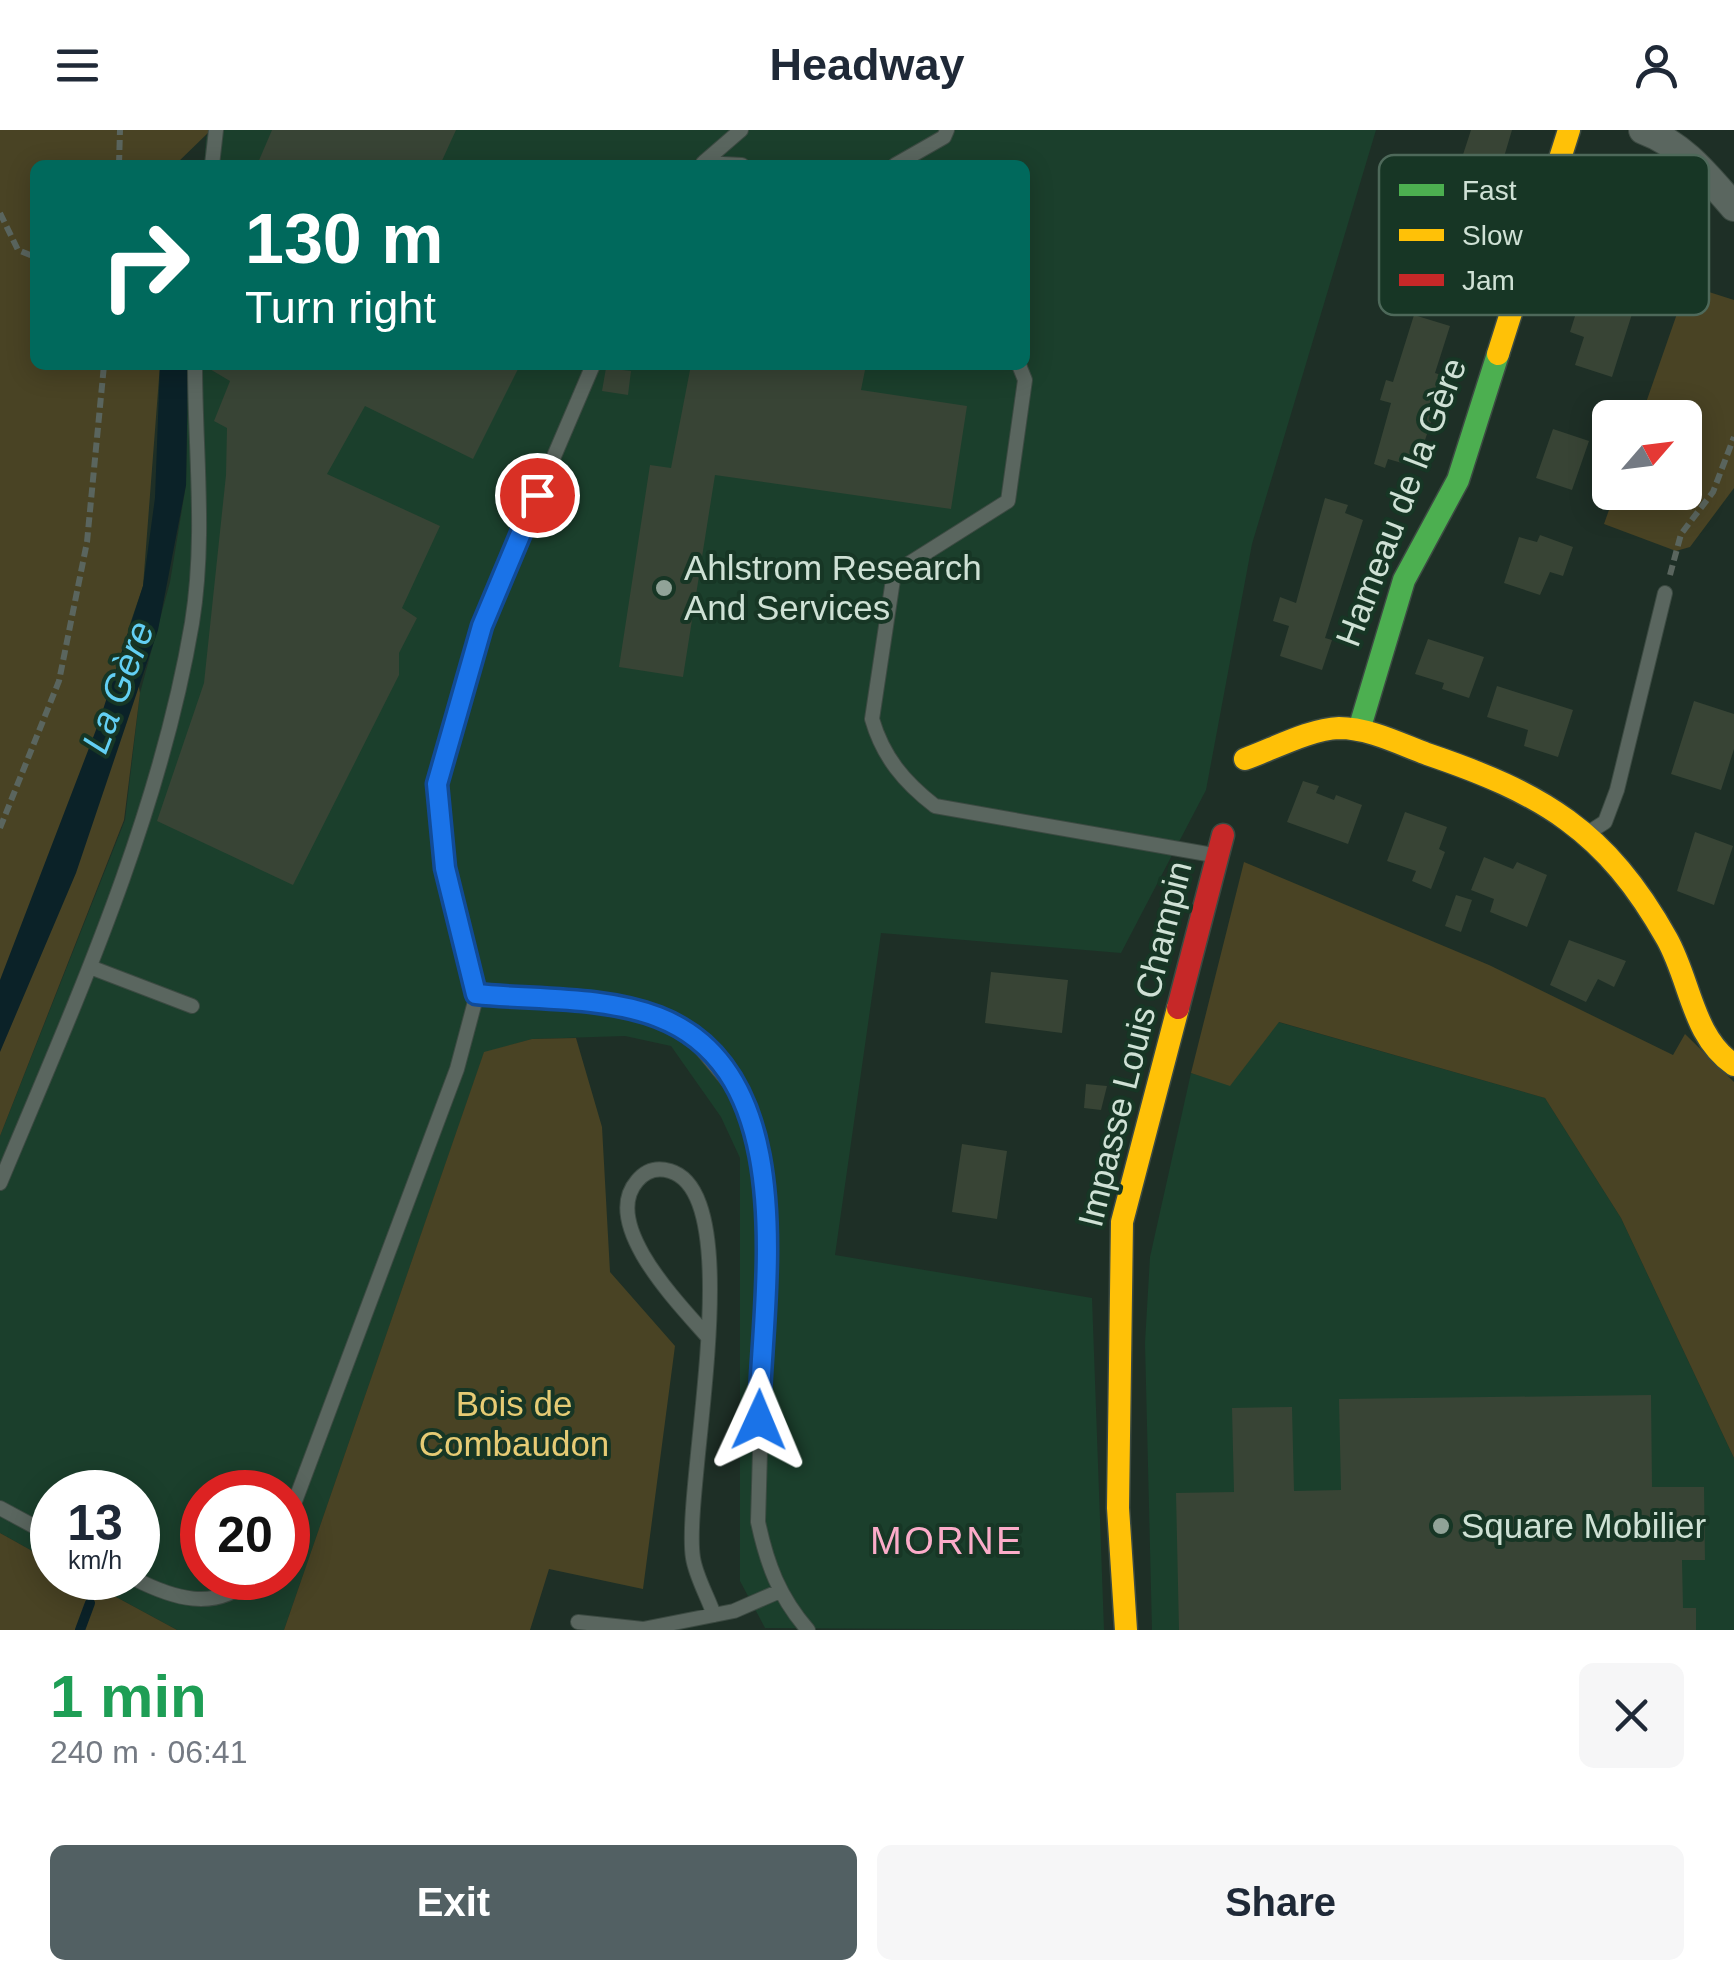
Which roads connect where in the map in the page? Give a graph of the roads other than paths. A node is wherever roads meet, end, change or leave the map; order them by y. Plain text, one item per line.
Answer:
1 (216, 130) edge
2 (741, 130) edge
3 (946, 130) edge
4 (1569, 130) edge
5 (1644, 130) edge
6 (1561, 155) edge
7 (1687, 155) edge
8 (213, 160) edge
9 (706, 160) edge
10 (904, 160) edge
11 (1709, 178) edge
12 (1734, 206) edge
13 (1510, 315) edge
14 (195, 370) edge
15 (591, 370) edge
16 (1021, 370) edge
17 (1665, 593) road end
18 (1359, 730) junction
19 (1245, 760) dead end
20 (1588, 833) junction
21 (1221, 846) joint
22 (90, 967) junction
23 (476, 994) junction
24 (192, 1006) dead end
25 (1734, 1065) edge
26 (0, 1183) edge
27 (706, 1336) junction
28 (307, 1470) edge
29 (0, 1508) edge
30 (30, 1524) edge
31 (780, 1591) junction
32 (714, 1615) junction
33 (578, 1622) dead end
34 (808, 1630) edge
35 (1126, 1630) edge

1 - 8 lane
2 - 9 lane
3 - 10 lane
4 - 6 street, Hameau de la Gère
5 - 7 street
11 - 12 street
13 - 18 street, Hameau de la Gère
14 - 22 lane
15 - 23 lane
16 - 21 lane
17 - 20 lane
18 - 19 street
18 - 20 street
20 - 25 street
21 - 35 street, Impasse Louis Champin
22 - 24 lane
22 - 26 lane
23 - 28 lane
23 - 31 lane
27 - 27 lane
27 - 32 lane
29 - 30 lane
31 - 32 lane
31 - 34 lane
32 - 33 lane

